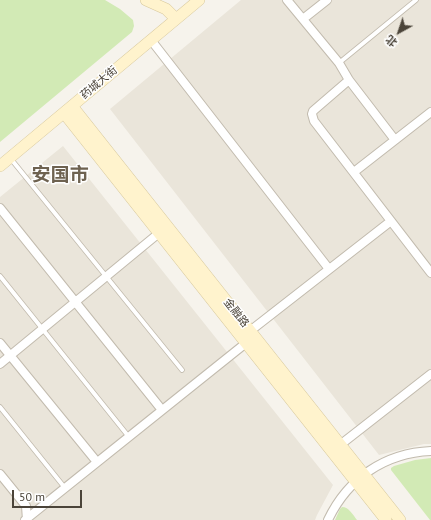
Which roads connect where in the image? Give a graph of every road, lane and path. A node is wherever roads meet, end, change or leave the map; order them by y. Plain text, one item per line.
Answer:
1 (146, 0) edge
2 (199, 0) edge
3 (287, 0) edge
4 (327, 0) edge
5 (416, 0) edge
6 (176, 19) junction
7 (303, 19) junction
8 (151, 40) junction
9 (339, 63) junction
10 (349, 80) junction
11 (68, 109) junction
12 (431, 112) edge
13 (396, 140) junction
14 (10, 158) junction
15 (0, 166) edge
16 (354, 172) junction
17 (0, 208) edge
18 (391, 221) junction
19 (159, 233) junction
20 (329, 269) junction
21 (431, 273) edge
22 (0, 276) edge
23 (106, 277) junction
24 (75, 302) junction
25 (43, 329) junction
26 (250, 331) junction
27 (0, 343) edge
28 (246, 343) junction
29 (10, 356) junction
30 (0, 364) edge
31 (182, 370) dead end
32 (431, 374) edge
33 (0, 407) edge
34 (162, 410) junction
35 (129, 436) junction
36 (340, 444) junction
37 (431, 451) edge
38 (97, 462) junction
39 (0, 474) edge
40 (360, 478) junction
41 (65, 488) junction
42 (26, 520) edge
43 (328, 520) edge
44 (386, 520) edge
45 (400, 520) edge

1 - 6 main road
2 - 6 main road, 药城大街
3 - 7 street
4 - 7 street
5 - 9 lane
6 - 8 main road, 药城大街
7 - 9 street
8 - 11 main road, 药城大街
8 - 20 street
9 - 10 street
10 - 13 street
10 - 16 street
11 - 14 main road, 药城大街
11 - 19 main road, 金融路
11 - 26 main road, 金融路
12 - 13 street
13 - 16 street
14 - 15 main road, 药城大街
14 - 23 lane
16 - 18 street
17 - 24 street
18 - 20 street
18 - 21 street
19 - 23 street
19 - 28 main road, 金融路
20 - 26 street
22 - 25 lane
23 - 24 street
23 - 31 lane
24 - 25 street
24 - 34 street
25 - 29 street
25 - 35 lane
26 - 36 main road, 金融路
27 - 29 street
28 - 34 street
28 - 40 main road, 金融路
29 - 30 street
29 - 38 street
32 - 36 street
33 - 41 lane
34 - 35 street
35 - 38 street
36 - 40 main road, 金融路
37 - 40 street
38 - 41 street
39 - 42 street
40 - 43 street
40 - 44 main road, 金融路
40 - 45 main road, 金融路
41 - 42 street

